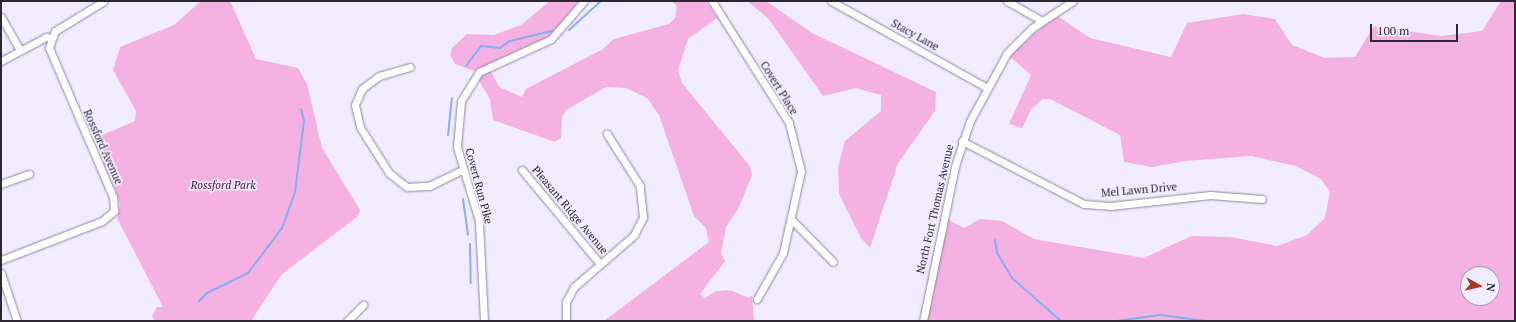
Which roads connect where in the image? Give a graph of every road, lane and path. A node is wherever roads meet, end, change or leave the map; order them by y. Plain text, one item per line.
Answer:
1 (104, 1) edge
2 (584, 1) edge
3 (712, 1) edge
4 (831, 1) edge
5 (1007, 1) edge
6 (1073, 1) edge
7 (1, 17) edge
8 (1042, 21) junction
9 (51, 38) junction
10 (20, 50) junction
11 (1, 61) edge
12 (410, 67) dead end
13 (987, 88) junction
14 (607, 134) dead end
15 (962, 141) junction
16 (462, 170) junction
17 (522, 170) dead end
18 (29, 174) dead end
19 (1, 184) edge
20 (1262, 198) dead end
21 (793, 221) junction
22 (1, 260) edge
23 (833, 262) dead end
24 (600, 264) junction
25 (1, 273) edge
26 (757, 299) dead end
27 (363, 305) dead end
28 (17, 321) edge
29 (347, 321) edge
30 (484, 321) edge
31 (566, 321) edge
32 (923, 321) edge

1 - 9 street
2 - 16 street, Covert Run Pike
3 - 21 street, Covert Place
4 - 13 street, Stacy Lane
5 - 8 street
6 - 8 street, North Fort Thomas Avenue
7 - 10 street
8 - 13 street, North Fort Thomas Avenue
9 - 10 street
9 - 22 street, Rossford Avenue
10 - 11 street
12 - 16 street
13 - 15 street, North Fort Thomas Avenue
14 - 24 street
15 - 20 street, Mel Lawn Drive
15 - 32 street, North Fort Thomas Avenue
16 - 30 street, Covert Run Pike
17 - 24 street, Pleasant Ridge Avenue
18 - 19 street
21 - 23 street
21 - 26 street, Covert Place
24 - 31 street
25 - 28 street
27 - 29 street

